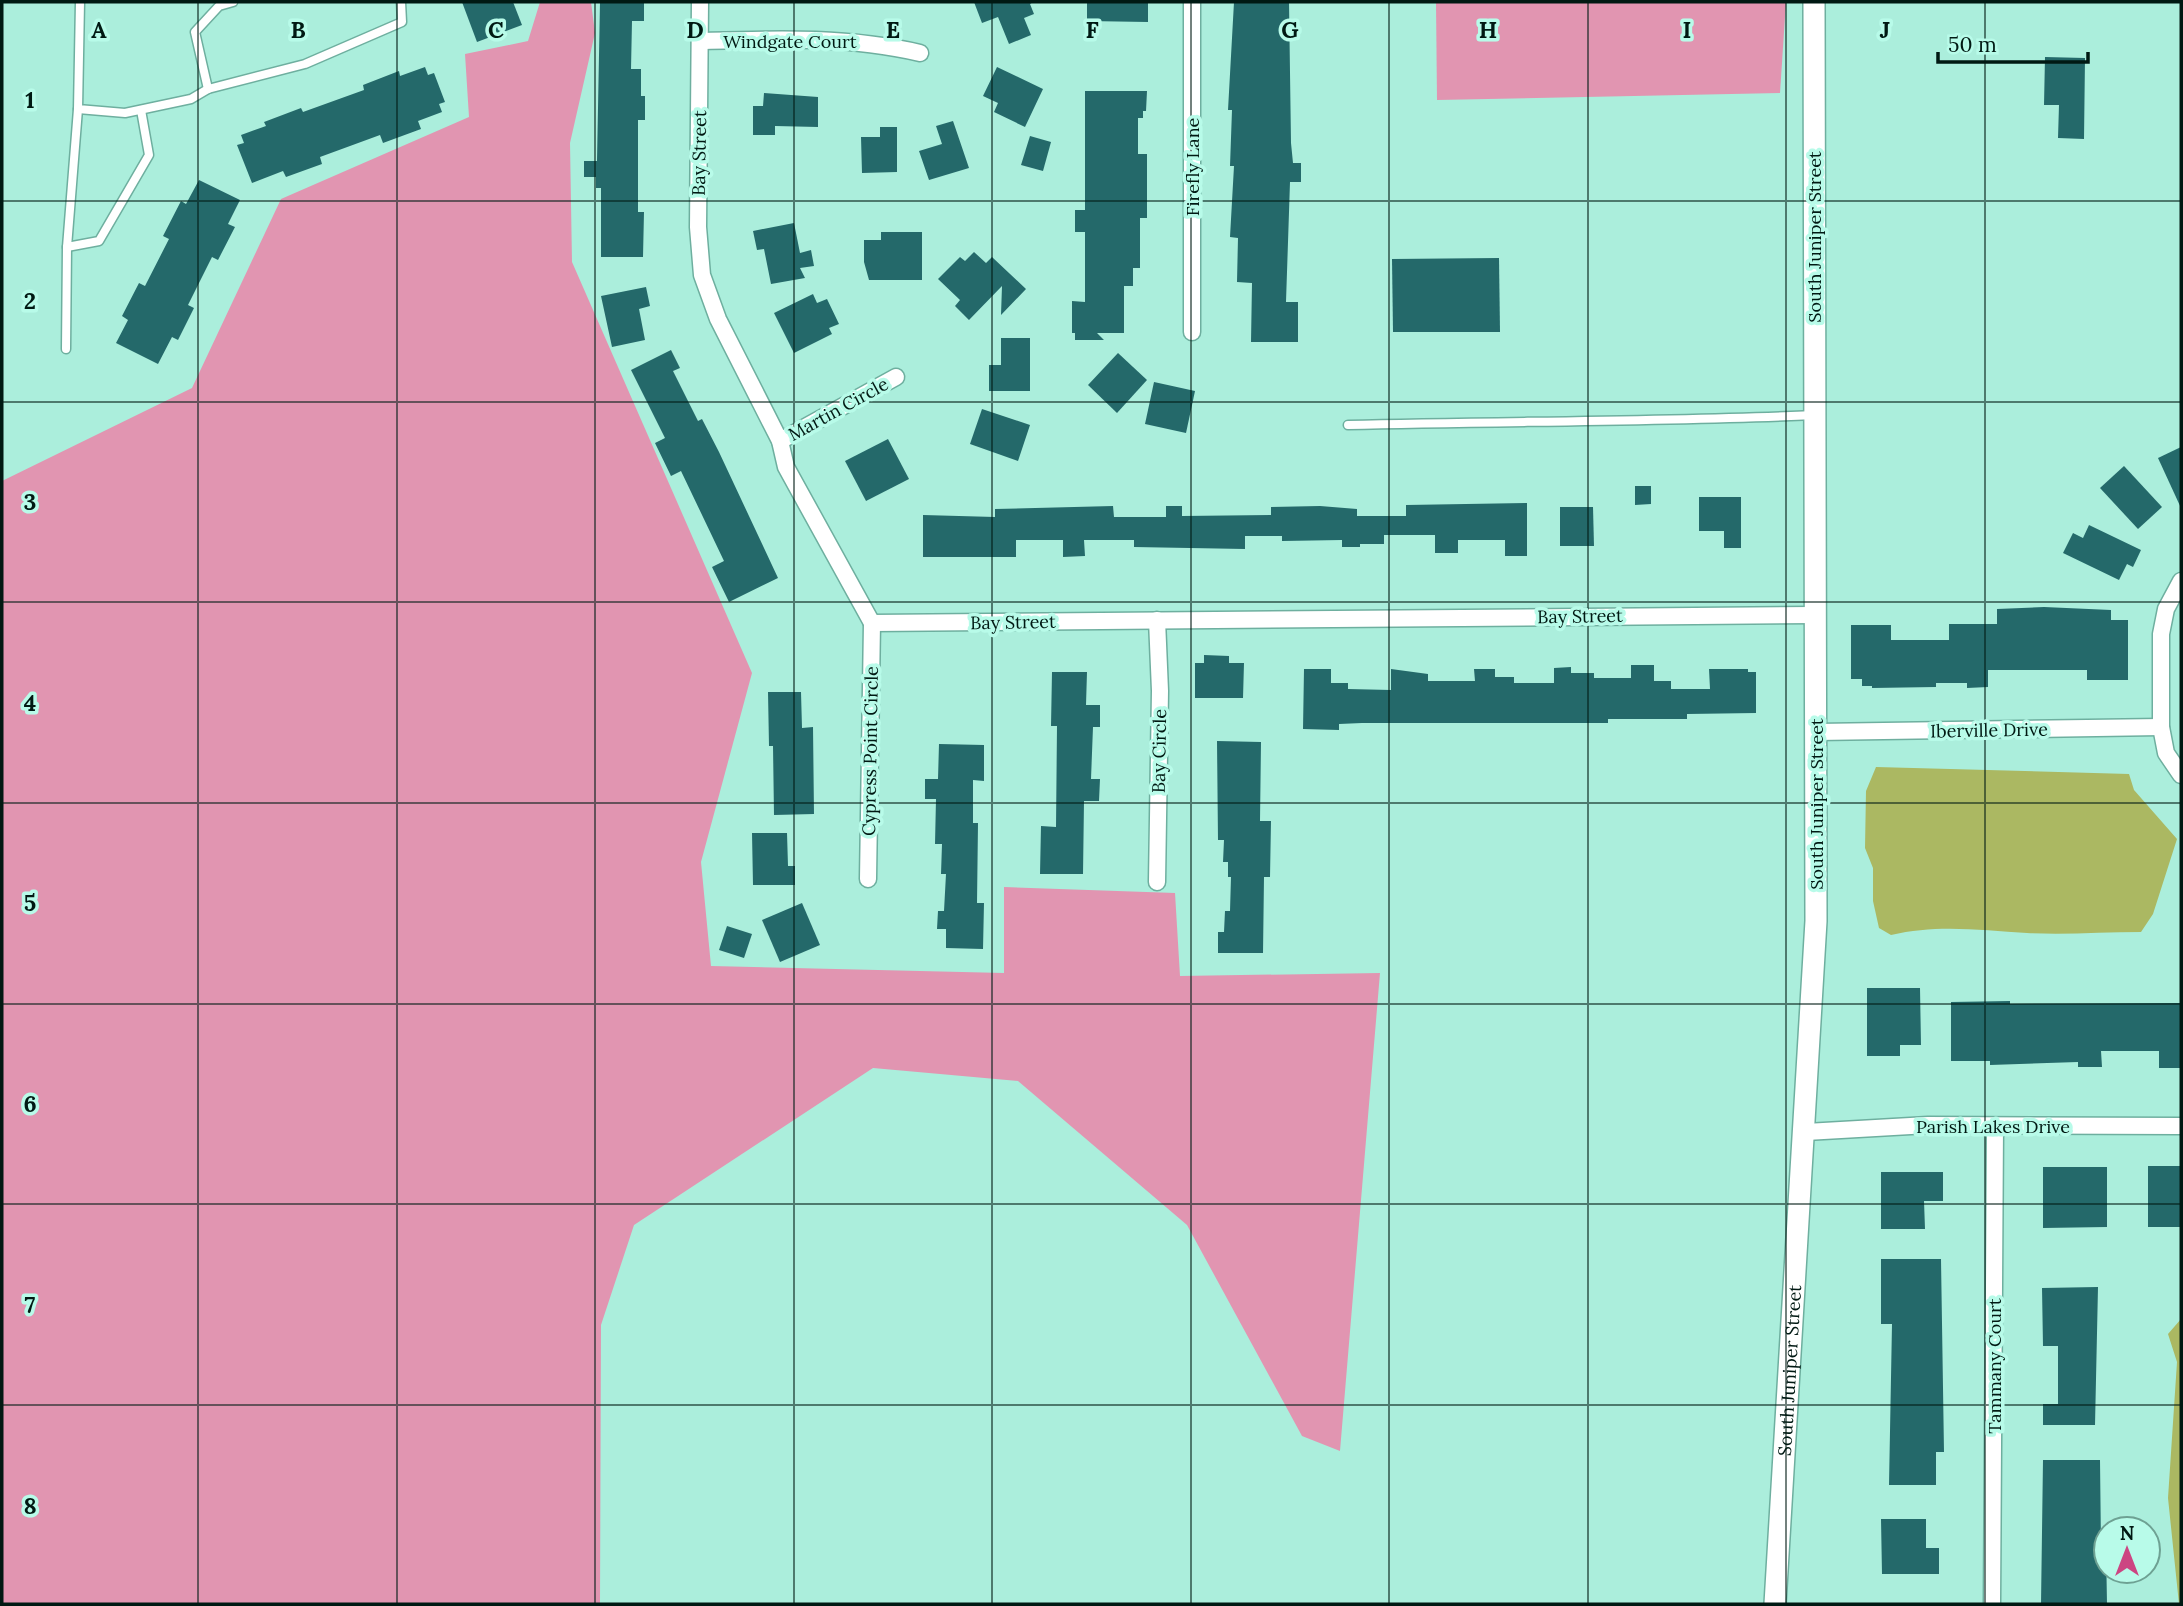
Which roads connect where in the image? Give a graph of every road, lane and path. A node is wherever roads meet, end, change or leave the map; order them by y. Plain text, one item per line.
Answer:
1 (80, 2) edge
2 (233, 2) edge
3 (401, 2) edge
4 (700, 2) edge
5 (1192, 2) edge
6 (1814, 2) edge
7 (701, 41) junction
8 (920, 53) dead end
9 (208, 89) junction
10 (78, 109) junction
11 (141, 110) junction
12 (67, 247) junction
13 (1192, 332) dead end
14 (66, 349) dead end
15 (896, 377) dead end
16 (1815, 415) junction
17 (1348, 425) dead end
18 (780, 441) junction
19 (2181, 581) edge
20 (1815, 615) junction
21 (1157, 620) junction
22 (872, 623) junction
23 (2161, 727) junction
24 (1817, 732) junction
25 (2181, 775) edge
26 (868, 879) dead end
27 (1157, 882) dead end
28 (2181, 1126) edge
29 (1995, 1127) junction
30 (1805, 1132) junction
31 (1775, 1604) edge
32 (1992, 1604) edge

1 - 10 lane
2 - 9 lane
3 - 9 lane
4 - 7 street, Bay Street
5 - 13 street, Firefly Lane
6 - 16 street, South Juniper Street
7 - 8 street, Windgate Court
7 - 18 street, Bay Street
9 - 11 lane
10 - 11 lane
10 - 12 lane
11 - 12 lane
12 - 14 lane
15 - 18 street, Martin Circle
16 - 17 lane
16 - 20 street, South Juniper Street
18 - 22 street, Bay Street
19 - 23 street
20 - 21 street, Bay Street
20 - 24 street, South Juniper Street
21 - 22 street, Bay Street
21 - 27 street, Bay Circle
22 - 26 street, Cypress Point Circle
23 - 24 street, Iberville Drive
23 - 25 street
24 - 30 street, South Juniper Street
28 - 29 street, Parish Lakes Drive
29 - 30 street, Parish Lakes Drive
29 - 32 street, Tammany Court
30 - 31 street, South Juniper Street

